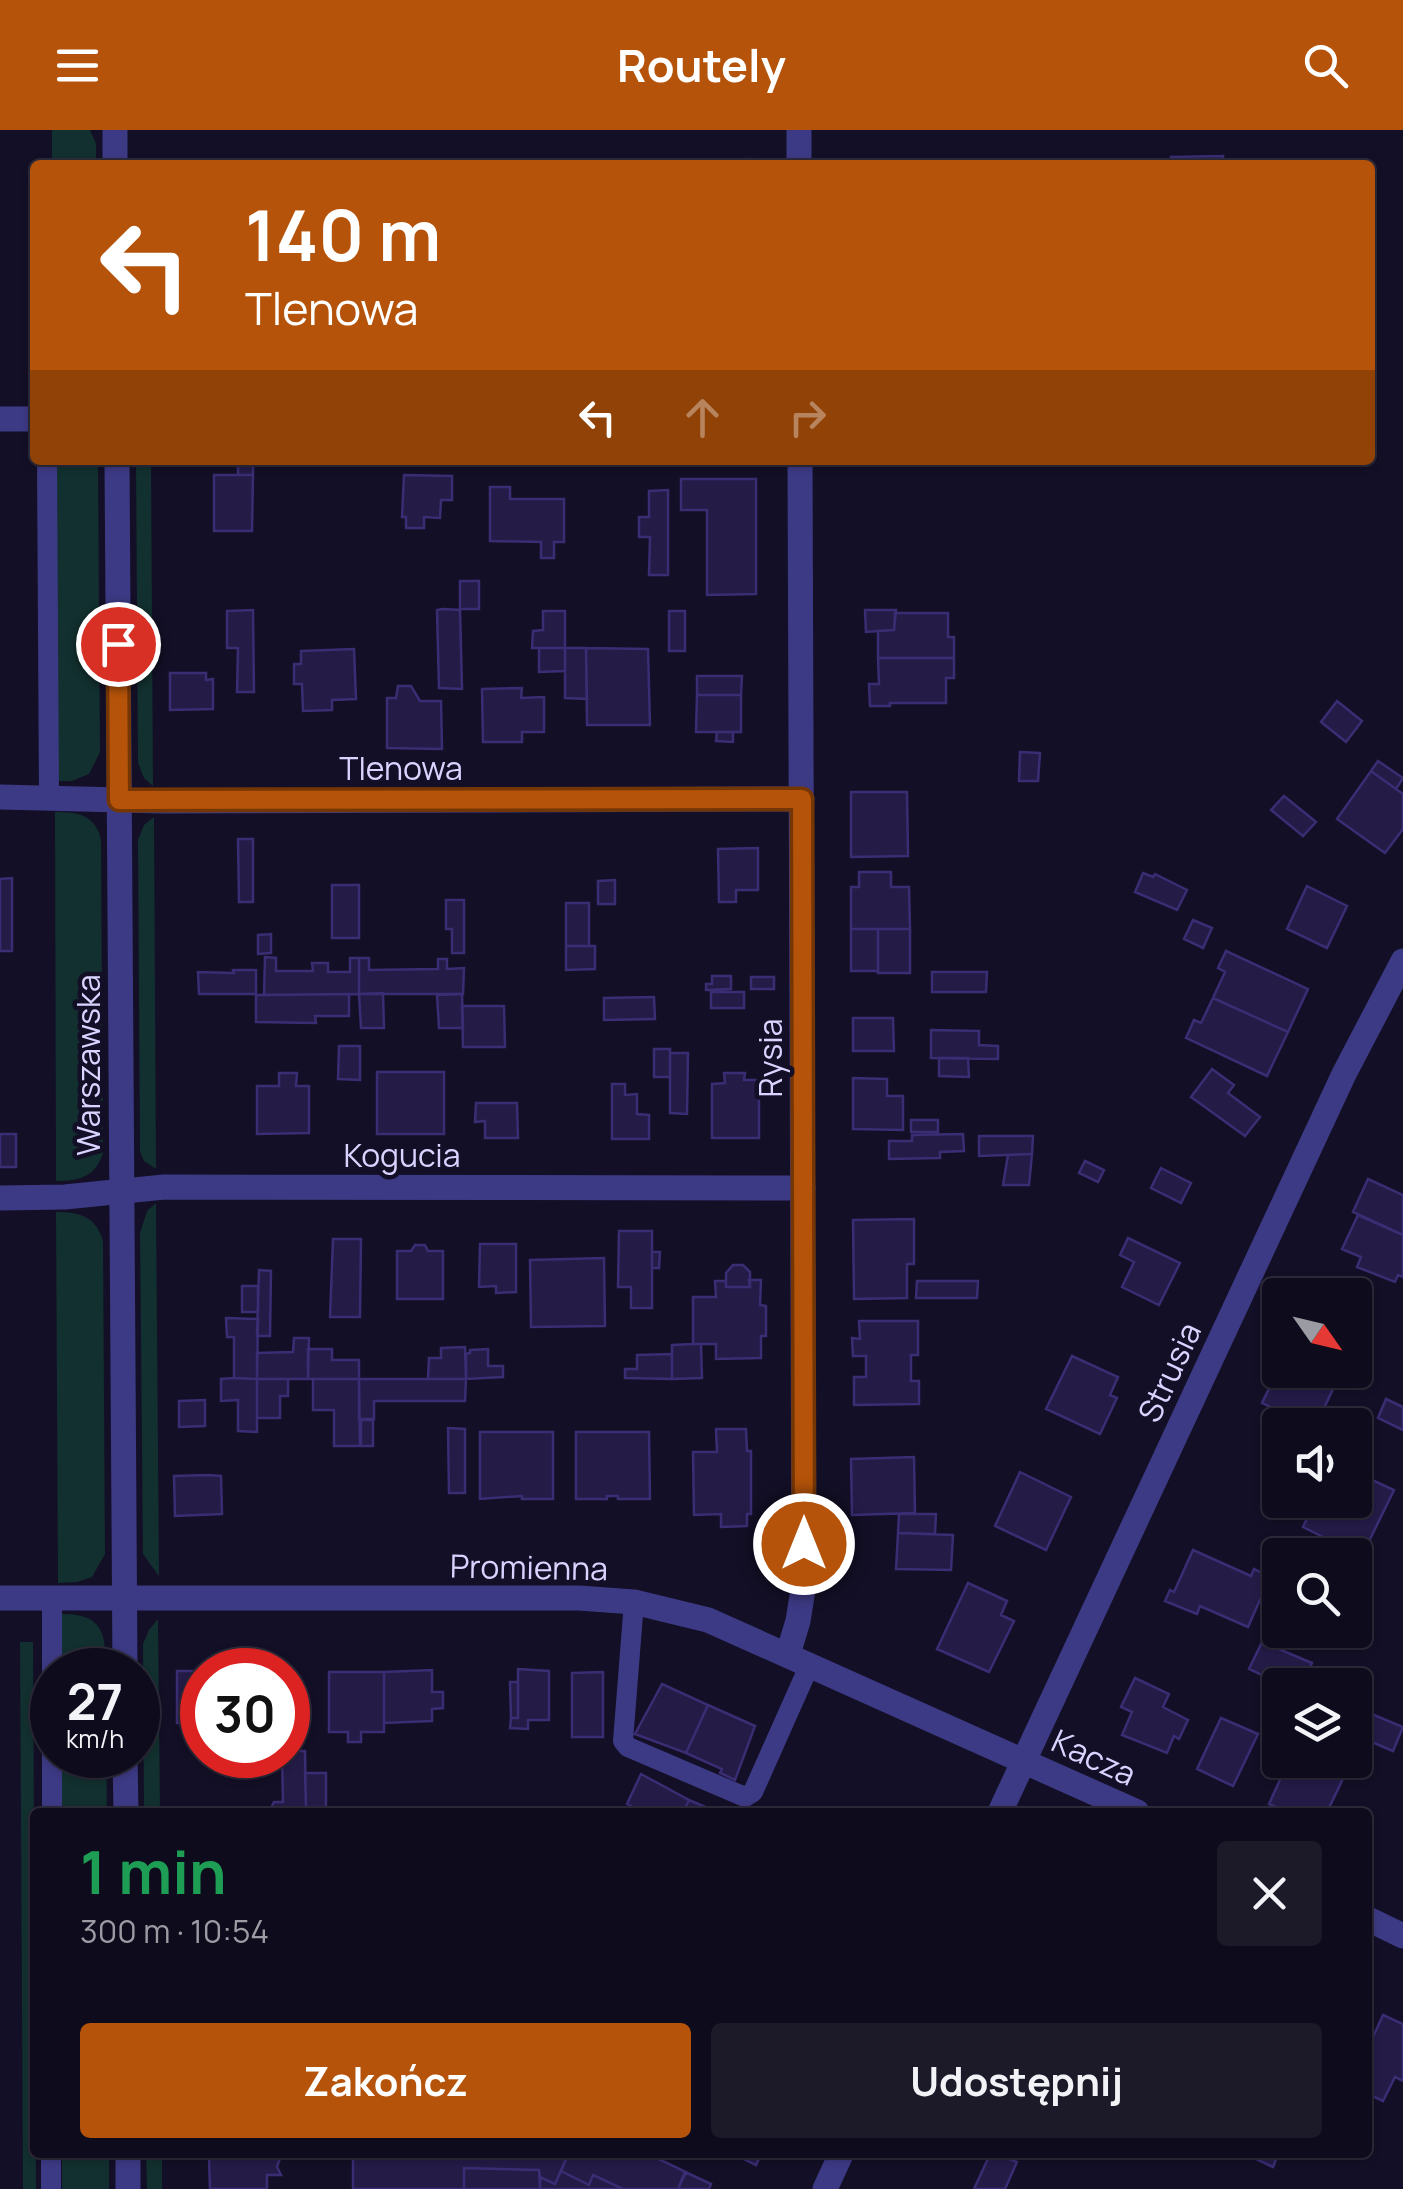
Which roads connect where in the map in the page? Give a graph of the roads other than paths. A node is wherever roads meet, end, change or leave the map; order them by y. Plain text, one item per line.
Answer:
1 (115, 130) edge
2 (799, 130) edge
3 (115, 160) edge
4 (799, 160) edge
5 (0, 419) edge
6 (30, 419) edge
7 (48, 465) edge
8 (117, 465) edge
9 (800, 465) edge
10 (0, 797) edge
11 (48, 797) junction
12 (802, 799) junction
13 (119, 800) junction
14 (1403, 961) edge
15 (804, 1188) junction
16 (122, 1192) junction
17 (0, 1198) edge
18 (0, 1598) edge
19 (52, 1598) junction
20 (124, 1599) junction
21 (634, 1602) junction
22 (125, 1648) edge
23 (799, 1659) junction
24 (1024, 1760) junction
25 (125, 1778) edge
26 (52, 1808) edge
27 (126, 1808) edge
28 (1002, 1808) edge
29 (1128, 1808) edge
30 (1372, 1921) edge
31 (1403, 1936) edge
32 (51, 2158) edge
33 (128, 2158) edge
34 (839, 2158) edge
35 (51, 2189) edge
36 (128, 2189) edge
37 (824, 2189) edge

1 - 3 street
2 - 4 street
5 - 6 street
7 - 11 lane
8 - 13 street, Warszawska
9 - 12 street, Rysia
10 - 11 street, Tlenowa
11 - 13 street, Tlenowa
12 - 13 street, Tlenowa
12 - 15 street, Rysia
13 - 16 street, Warszawska
14 - 24 street, Strusia
15 - 16 street, Kogucia
15 - 23 street, Rysia
16 - 17 street, Kogucia
16 - 20 street, Warszawska
18 - 19 street, Promienna
19 - 20 street, Promienna
19 - 26 lane
20 - 21 street, Promienna
20 - 22 street, Warszawska
21 - 23 street, Promienna
21 - 23 lane
23 - 24 street, Promienna
24 - 28 street, Strusia
24 - 29 street, Kacza
25 - 27 street
30 - 31 street
32 - 35 lane
33 - 36 street
34 - 37 street

